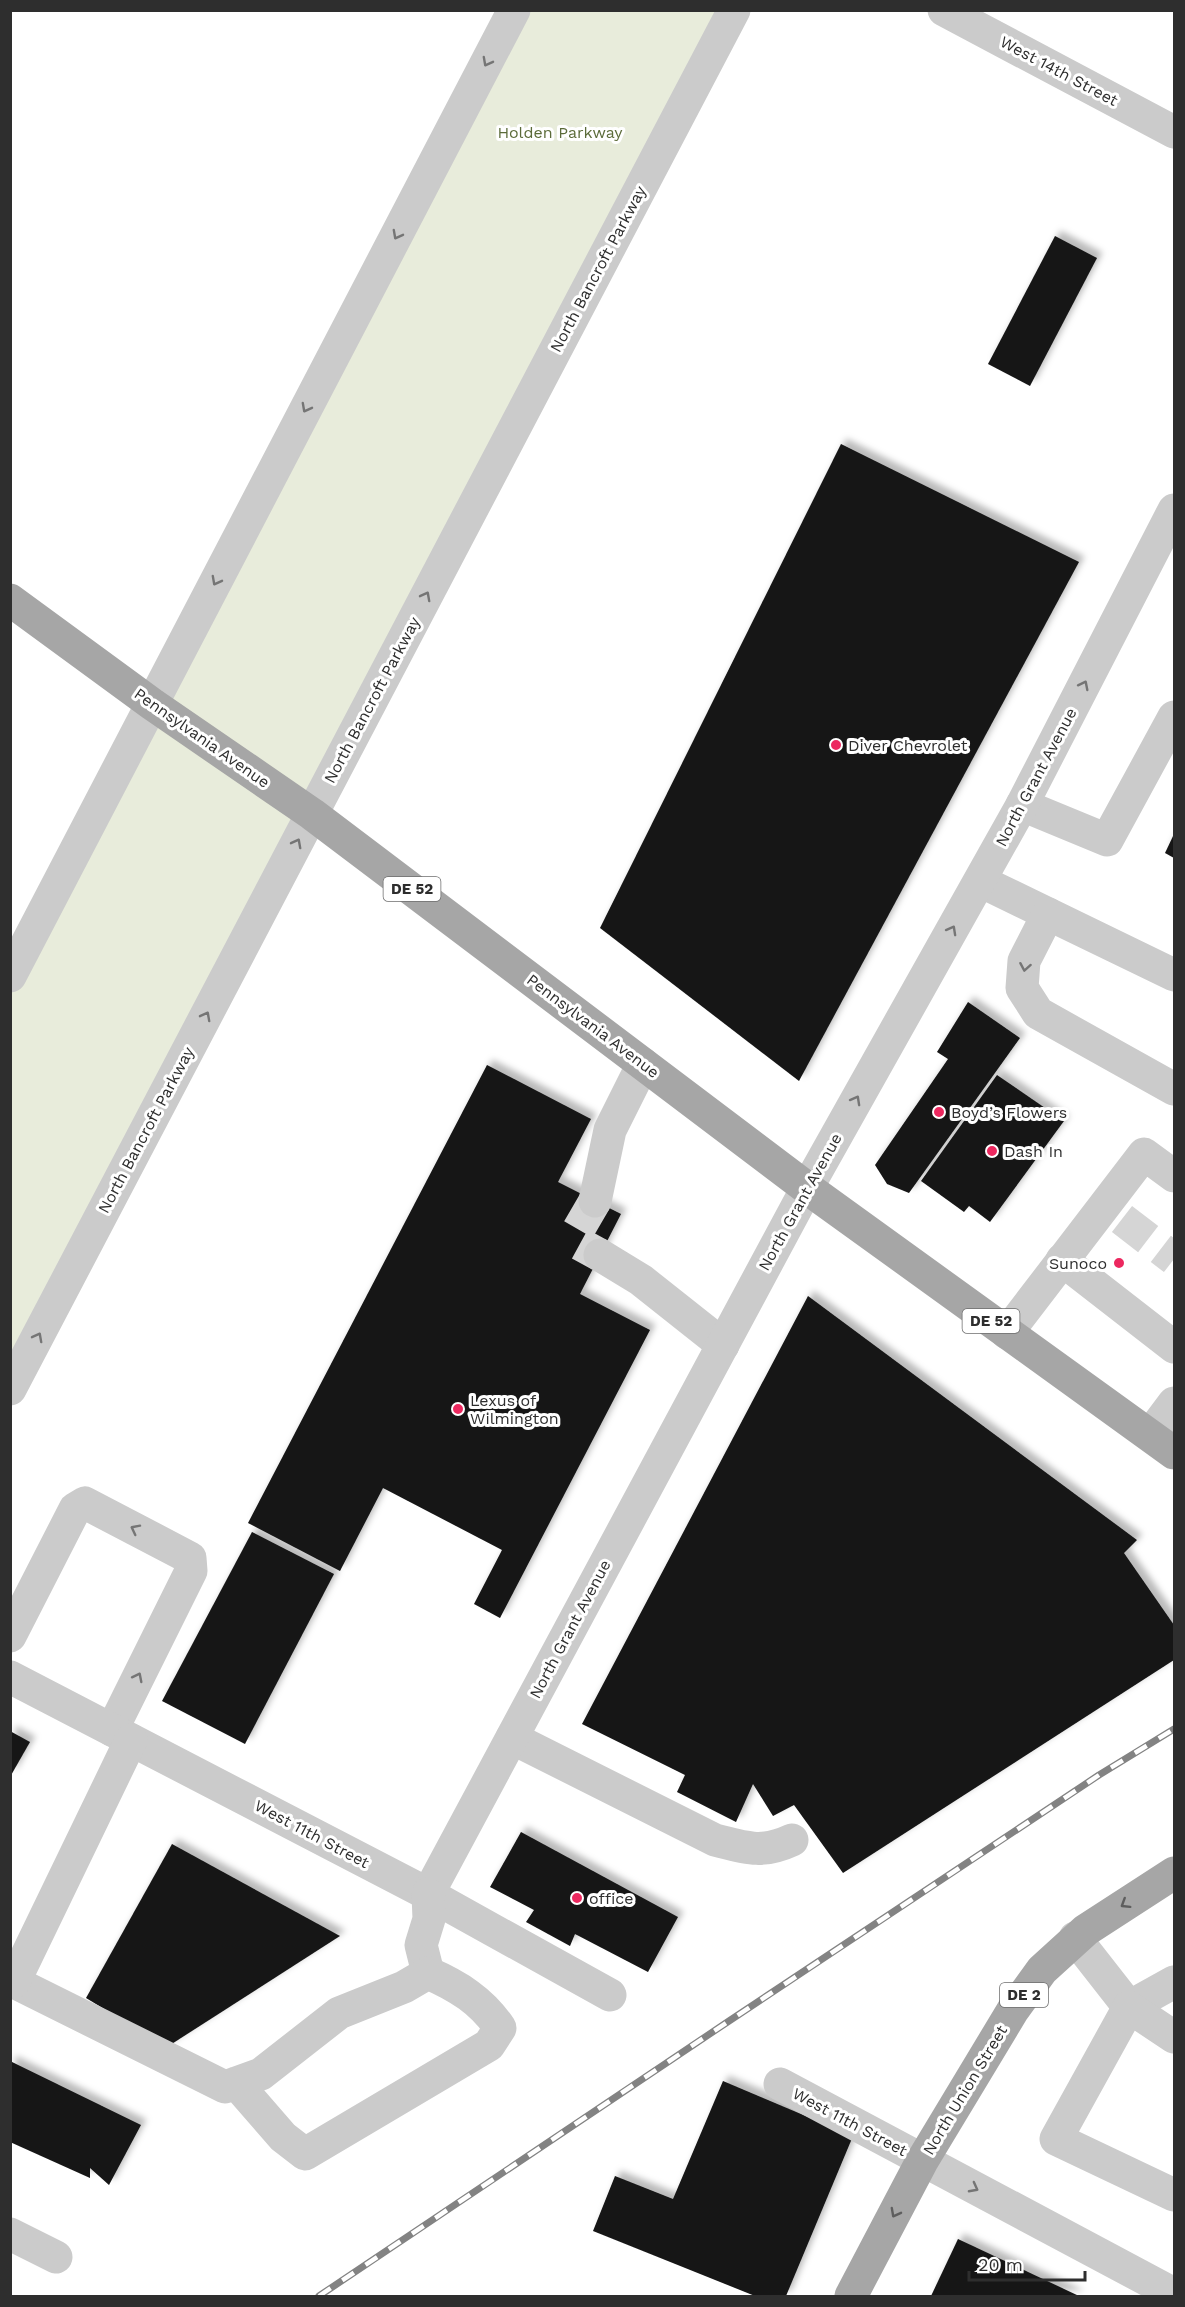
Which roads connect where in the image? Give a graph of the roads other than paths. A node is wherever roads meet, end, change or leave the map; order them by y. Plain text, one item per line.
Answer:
1 (514, 10) edge
2 (734, 10) edge
3 (944, 10) edge
4 (1174, 132) edge
5 (1174, 510) edge
6 (10, 600) edge
7 (152, 704) junction
8 (1174, 717) edge
9 (1023, 805) junction
10 (312, 814) junction
11 (980, 881) junction
12 (1048, 914) junction
13 (1174, 975) edge
14 (10, 976) edge
15 (643, 1064) junction
16 (1174, 1089) edge
17 (1174, 1176) edge
18 (807, 1188) junction
19 (595, 1201) tunnel mouth
20 (600, 1255) tunnel mouth
21 (1062, 1260) junction
22 (1007, 1333) junction
23 (723, 1345) junction
24 (1174, 1347) edge
25 (10, 1389) edge
26 (1174, 1403) edge
27 (1162, 1444) edge
28 (10, 1636) edge
29 (10, 1677) edge
30 (121, 1735) junction
31 (512, 1738) junction
32 (792, 1840) dead end
33 (1174, 1873) edge
34 (428, 1894) junction
35 (1075, 1938) junction
36 (428, 1973) junction
37 (12, 1981) edge
38 (1174, 1982) edge
39 (610, 1995) dead end
40 (1129, 2007) junction
41 (1174, 2037) edge
42 (236, 2082) junction
43 (780, 2084) dead end
44 (922, 2161) junction
45 (1174, 2195) edge
46 (10, 2234) edge
47 (56, 2257) dead end
48 (1174, 2294) edge
49 (851, 2296) edge

1 -> 7 street
10 -> 2 street, North Bancroft Parkway
3 - 4 street, West 14th Street
9 -> 5 street, North Grant Avenue
6 - 7 main road, Pennsylvania Avenue / DE 52
7 - 10 main road, Pennsylvania Avenue / DE 52
7 - 14 street
8 - 9 street
9 - 11 street, North Grant Avenue
10 - 15 main road, Pennsylvania Avenue / DE 52
25 -> 10 street, North Bancroft Parkway
11 - 12 street
18 -> 11 street, North Grant Avenue
12 - 13 street
12 -> 16 street
15 - 18 main road, Pennsylvania Avenue / DE 52
15 - 19 street
17 - 21 street
18 - 22 main road, Pennsylvania Avenue / DE 52
18 - 23 street, North Grant Avenue
20 - 23 street
21 - 22 street
21 - 24 street
22 - 27 main road, Pennsylvania Avenue / DE 52
23 - 31 street, North Grant Avenue
26 - 27 street
30 -> 28 street
29 - 30 street, West 11th Street
30 - 34 street, West 11th Street
30 - 37 street
31 - 32 street
31 - 34 street, North Grant Avenue
33 -> 35 main road, North Union Street / DE 2
34 - 36 street
34 - 39 street, West 11th Street
35 - 40 street
35 - 44 main road, North Union Street / DE 2
36 - 42 street
36 - 42 street
37 - 42 street
38 - 40 street
40 - 41 street
40 - 45 street
43 - 44 street, West 11th Street
44 -> 48 street, West 11th Street
44 -> 49 main road, North Union Street / DE 2
46 - 47 street

